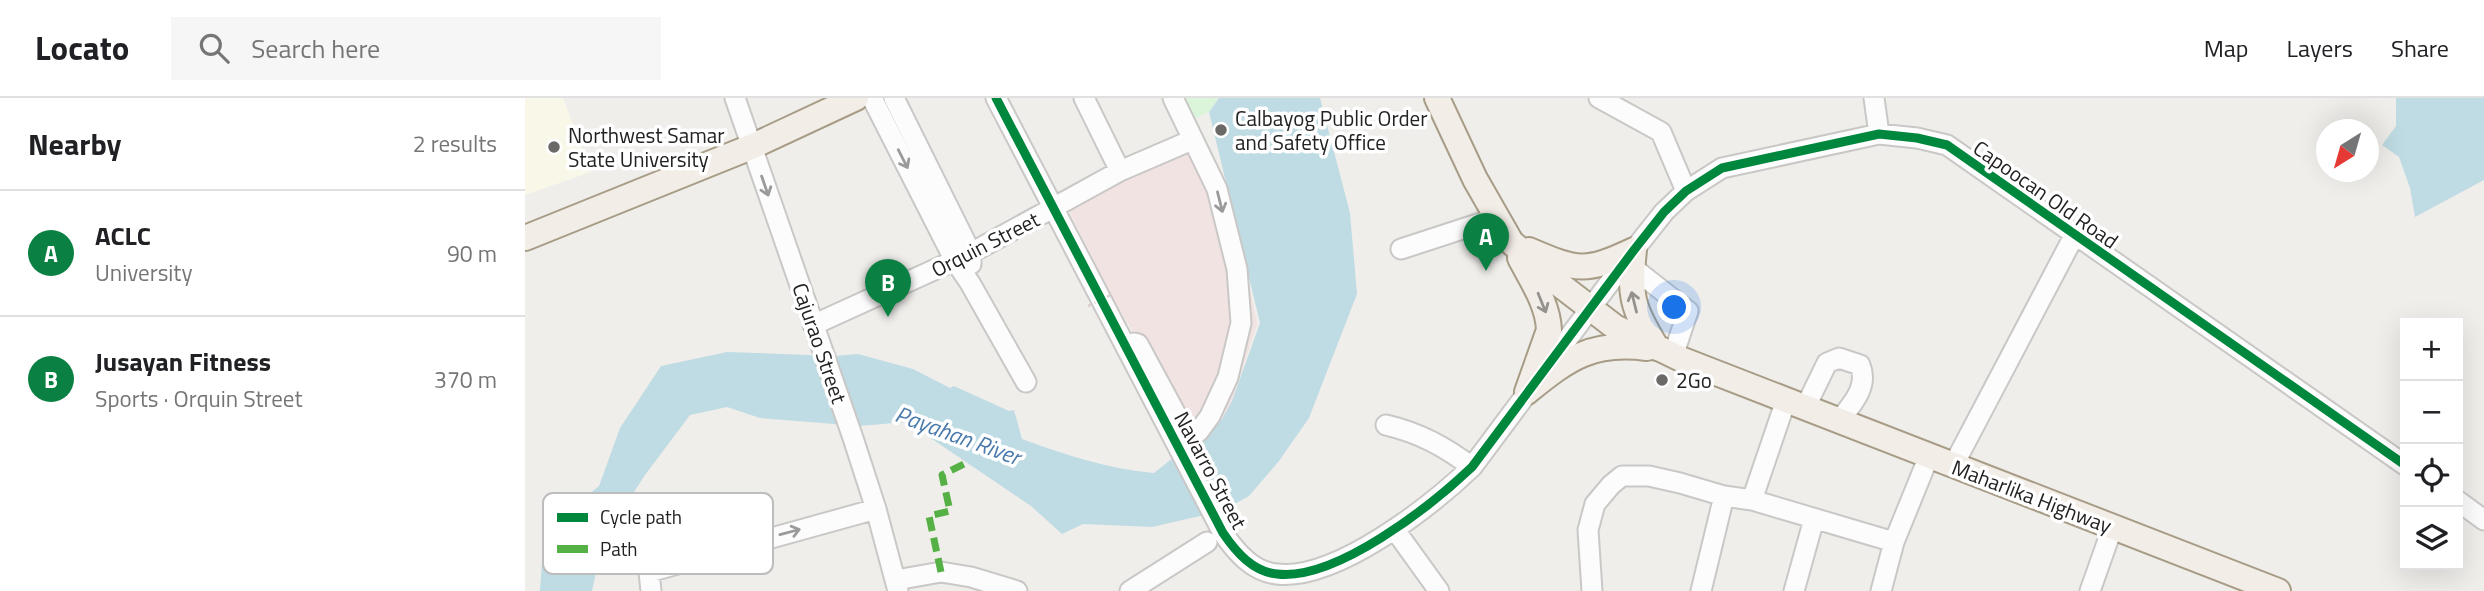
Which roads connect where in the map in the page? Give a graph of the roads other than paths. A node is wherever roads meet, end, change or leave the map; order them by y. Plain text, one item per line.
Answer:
1 (734, 98) edge
2 (856, 98) edge
3 (872, 98) edge
4 (894, 98) edge
5 (996, 98) edge
6 (1084, 98) edge
7 (1173, 98) edge
8 (1437, 98) edge
9 (1599, 98) edge
10 (1874, 98) edge
11 (1879, 134) junction
12 (1192, 141) junction
13 (751, 147) junction
14 (1120, 171) junction
15 (1686, 191) junction
16 (1054, 209) junction
17 (1496, 218) junction
18 (2074, 236) junction
19 (525, 238) edge
20 (1511, 242) junction
21 (1401, 249) dead end
22 (963, 257) junction
23 (1633, 258) junction
24 (1591, 310) junction
25 (814, 329) junction
26 (1122, 341) junction
27 (1666, 353) junction
28 (1026, 382) dead end
29 (1527, 392) junction
30 (1796, 404) junction
31 (1839, 421) junction
32 (1387, 425) dead end
33 (1929, 456) junction
34 (2400, 462) edge
35 (1952, 466) junction
36 (1472, 467) junction
37 (1724, 496) junction
38 (1752, 500) junction
39 (2463, 505) edge
40 (876, 509) junction
41 (1814, 519) junction
42 (2484, 520) edge
43 (2113, 527) junction
44 (1395, 530) junction
45 (773, 538) edge
46 (1207, 542) dead end
47 (1894, 542) junction
48 (1297, 583) edge
49 (897, 586) edge
50 (1017, 591) edge
51 (1130, 591) edge
52 (1439, 591) edge
53 (1592, 591) edge
54 (1701, 591) edge
55 (1794, 591) edge
56 (1881, 591) edge
57 (2089, 591) edge
58 (2278, 591) edge

1 - 13 street, Cajurao Street
2 - 13 main road
3 -> 22 street
4 - 22 street
5 - 16 street, Navarro Street
6 - 14 street
7 - 12 street
8 - 17 main road
9 - 15 street
10 - 11 street
11 - 15 street, Capoocan Old Road
11 - 18 street, Capoocan Old Road
12 - 14 street, Orquin Street
12 -> 26 street
13 - 19 main road
13 -> 25 street, Cajurao Street
14 - 16 street, Orquin Street
15 - 23 street, Capoocan Old Road
16 - 22 street, Orquin Street
16 - 26 street, Navarro Street
17 - 20 main road
17 - 21 street
18 - 34 street, Capoocan Old Road
18 - 35 street
20 - 23 main road
20 - 24 main road
20 -> 29 main road
22 - 25 street, Orquin Street
22 - 28 street
23 - 24 street, Capoocan Old Road
27 -> 23 main road
23 - 27 street
24 - 27 main road
24 - 29 street, Navarro Street
25 - 40 street, Cajurao Street
26 - 48 street, Navarro Street
27 - 29 main road
27 - 30 main road, Maharlika Highway
29 - 36 street, Navarro Street
30 - 31 main road, Maharlika Highway
30 - 31 street
30 - 38 street
31 - 33 main road, Maharlika Highway
32 - 36 street
33 - 35 main road, Maharlika Highway
33 - 47 street
35 - 43 main road, Maharlika Highway
36 - 44 street, Navarro Street
37 - 38 street
37 - 53 street
37 - 54 street
38 - 41 street
39 - 42 street
45 -> 40 street
40 - 49 street, Cajurao Street
41 - 47 street
41 - 55 street
43 - 57 street
43 - 58 main road, Maharlika Highway
44 - 48 street, Navarro Street
44 - 52 street
46 - 51 street
47 - 56 street
49 - 50 street

